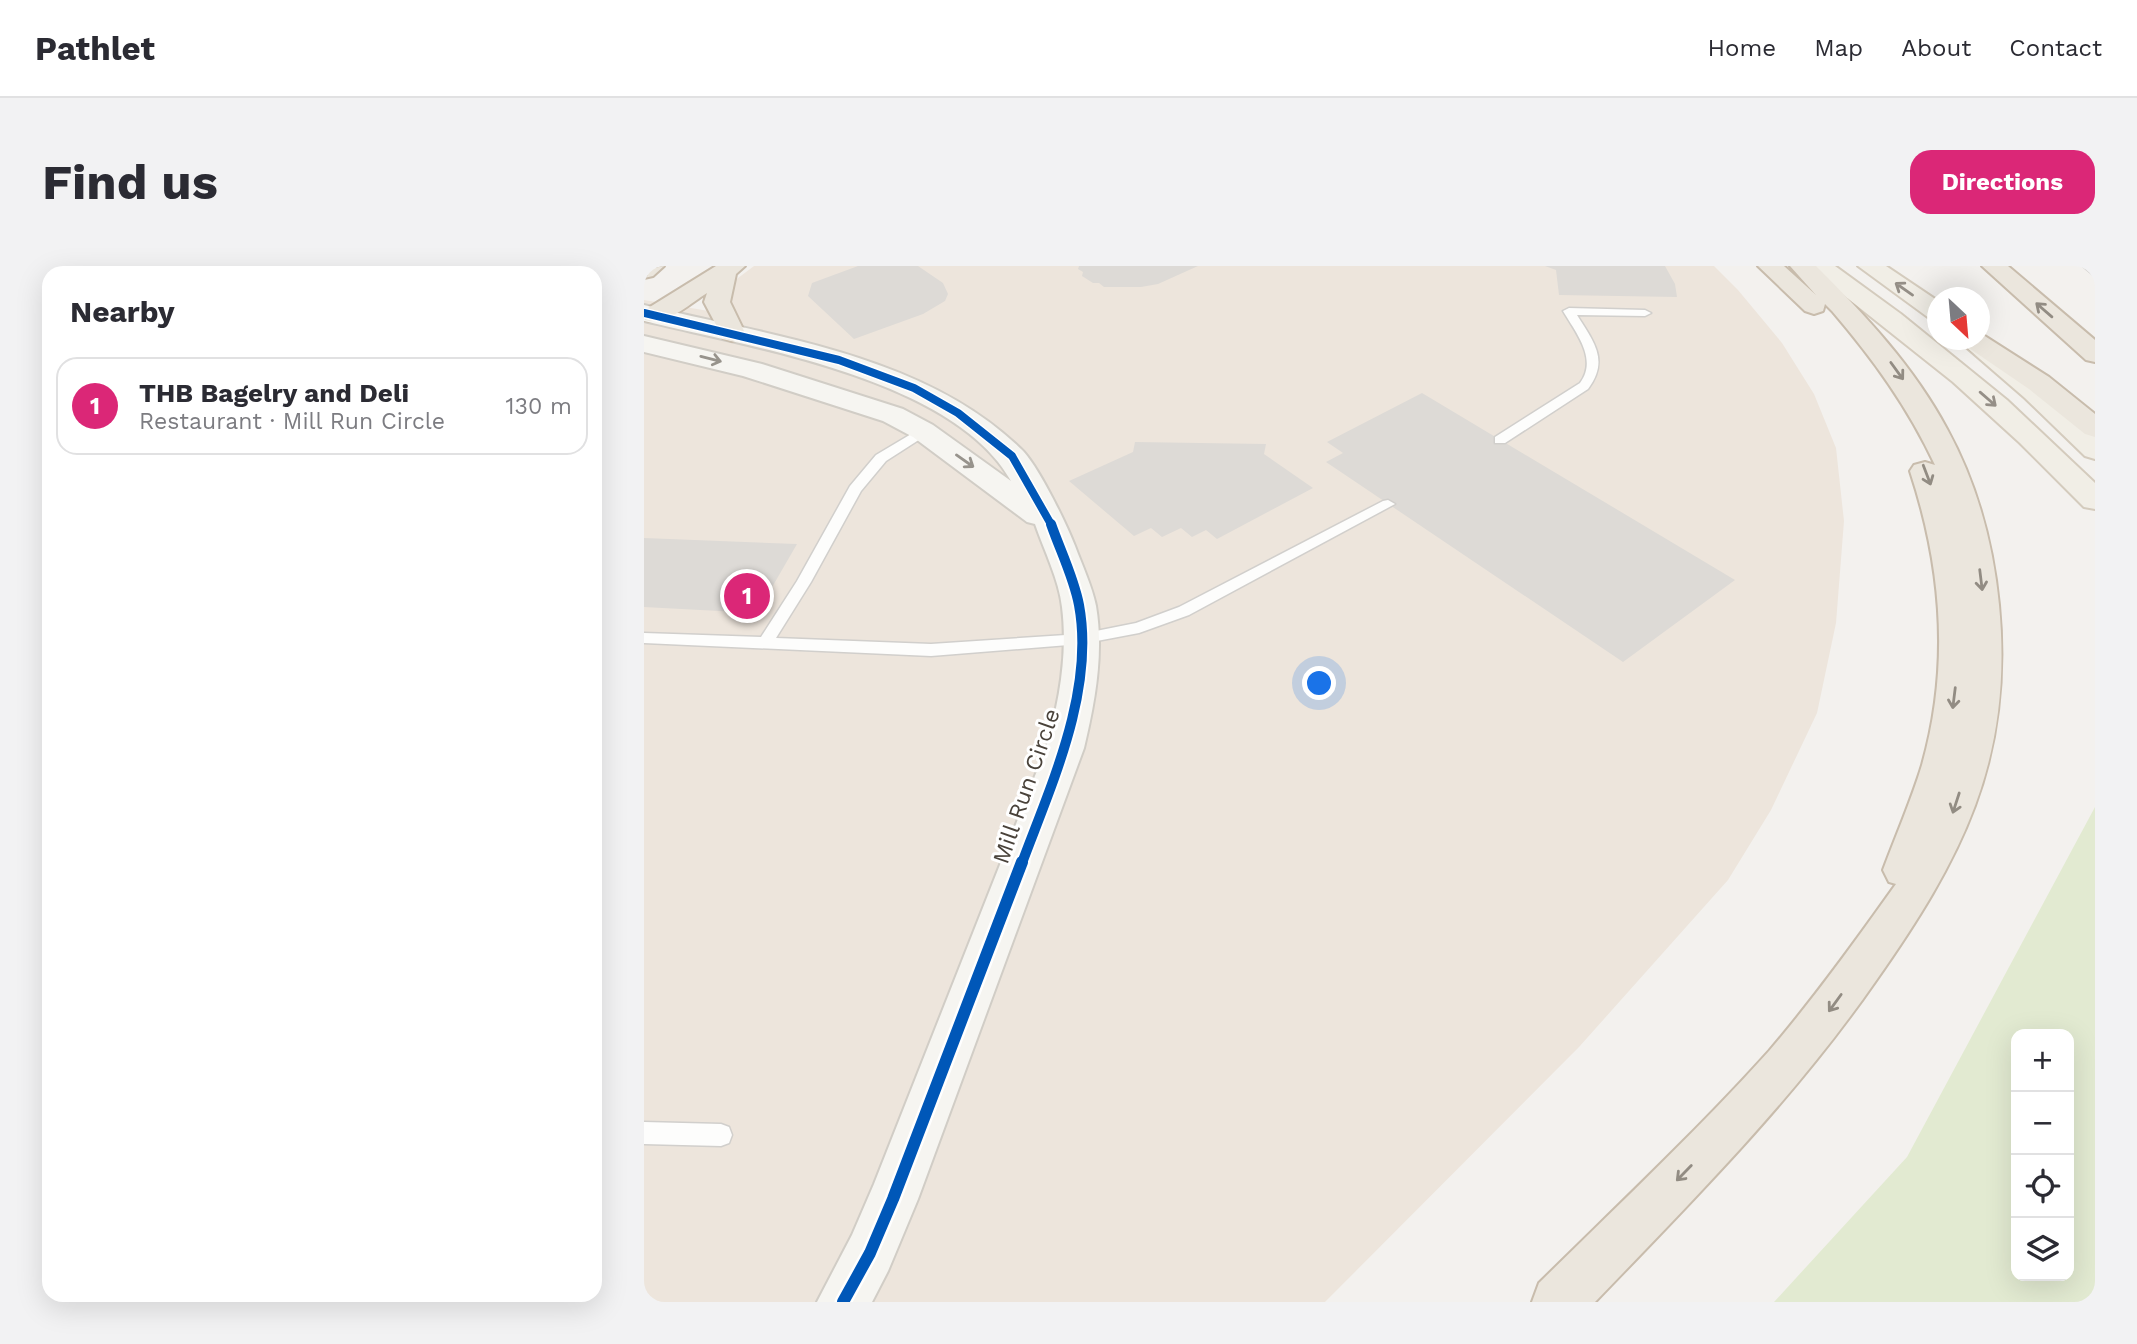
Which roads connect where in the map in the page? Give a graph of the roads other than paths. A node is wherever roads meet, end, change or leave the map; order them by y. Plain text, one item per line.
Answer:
1 (652, 266) edge
2 (1770, 266) edge
3 (1802, 266) edge
4 (1819, 266) edge
5 (1870, 266) edge
6 (1994, 266) edge
7 (2088, 266) edge
8 (729, 269) edge
9 (644, 270) edge
10 (2095, 273) edge
11 (1927, 306) edge
12 (1645, 313) dead end
13 (647, 316) edge
14 (732, 333) junction
15 (644, 344) edge
16 (1985, 350) edge
17 (1988, 350) edge
18 (2095, 354) edge
19 (2095, 428) edge
20 (923, 431) junction
21 (1500, 440) dead end
22 (2095, 450) edge
23 (2095, 500) edge
24 (1388, 504) dead end
25 (1051, 524) junction
26 (644, 638) edge
27 (1081, 639) junction
28 (766, 642) junction
29 (1875, 948) junction
30 (644, 1133) edge
31 (722, 1135) dead end
32 (843, 1302) edge
33 (1558, 1302) edge

1 - 9 highway
2 -> 29 highway
3 -> 29 highway
4 -> 23 main road
11 -> 5 main road
18 -> 6 highway
7 - 10 lane
8 - 13 highway
8 - 14 highway
12 - 21 lane
13 - 14 street, Mill Run Circle
14 - 25 street, Mill Run Circle
15 -> 20 street
16 - 22 main road
17 - 19 highway
20 -> 25 street
20 - 28 lane
24 - 27 lane
25 - 27 street, Mill Run Circle
26 - 28 lane
27 - 28 lane
27 - 32 street, Mill Run Circle
29 -> 33 highway
30 - 31 lane

